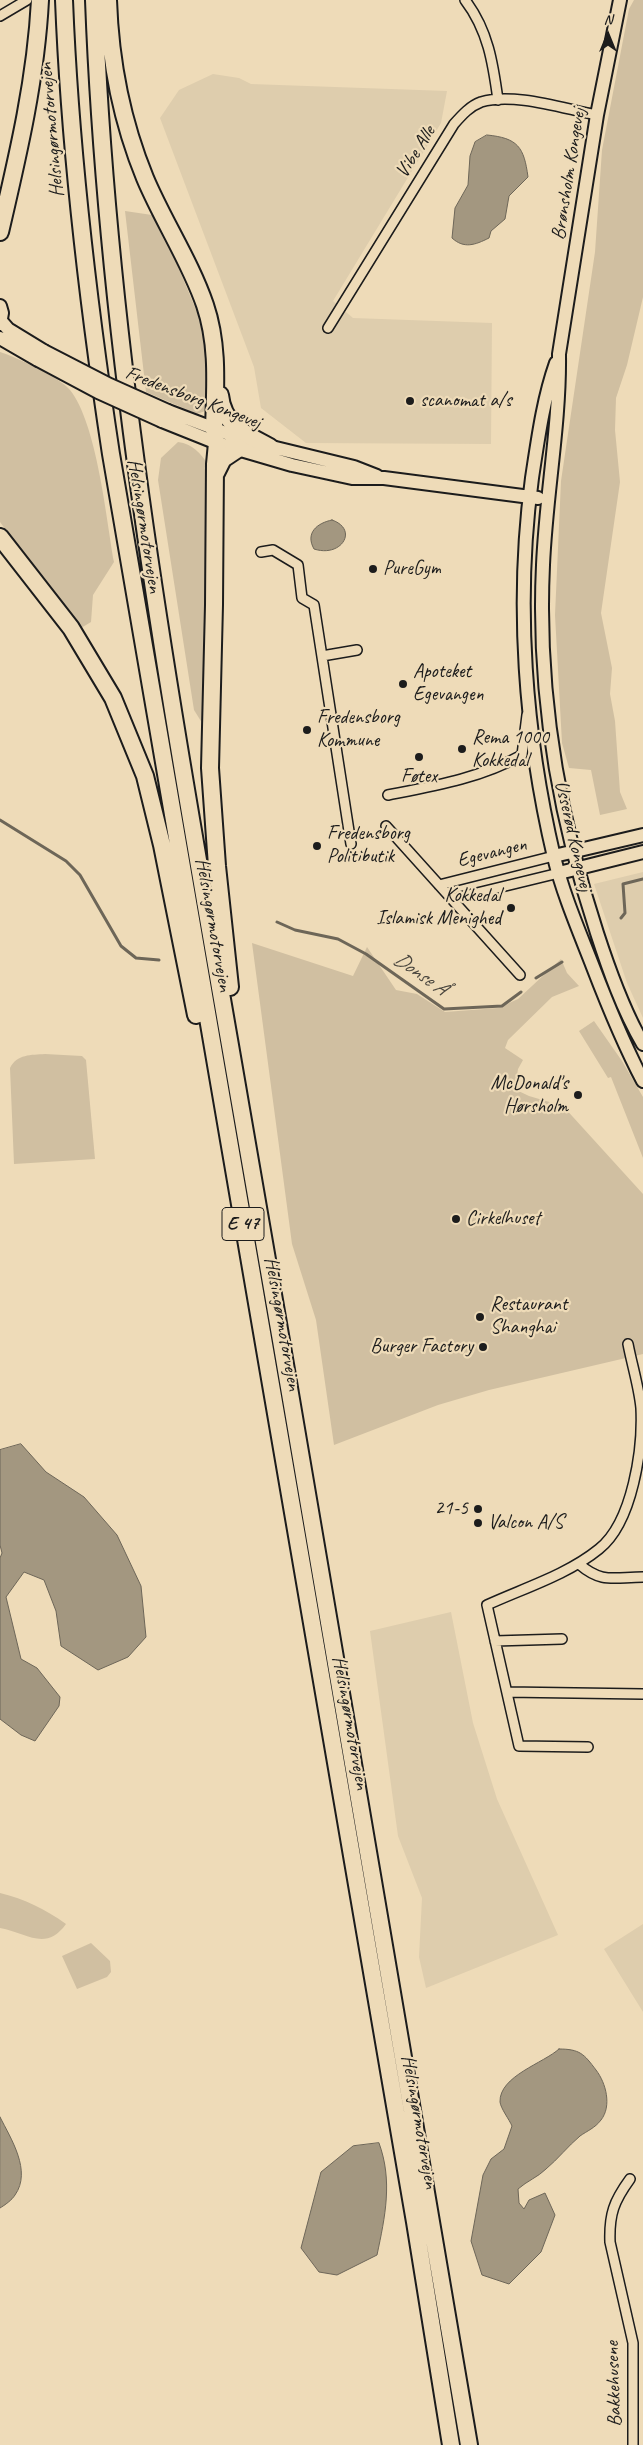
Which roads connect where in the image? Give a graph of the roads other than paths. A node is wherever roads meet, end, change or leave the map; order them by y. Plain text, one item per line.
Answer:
1 (27, 0) edge
2 (40, 0) edge
3 (64, 0) edge
4 (94, 0) edge
5 (108, 0) edge
6 (465, 0) edge
7 (620, 0) edge
8 (0, 16) edge
9 (498, 100) junction
10 (597, 115) junction
11 (0, 232) edge
12 (0, 306) edge
13 (1, 322) edge
14 (328, 328) dead end
15 (0, 338) edge
16 (559, 354) junction
17 (41, 355) junction
18 (216, 370) junction
19 (215, 436) junction
20 (270, 447) junction
21 (238, 449) junction
22 (215, 475) junction
23 (384, 478) junction
24 (530, 497) junction
25 (548, 499) junction
26 (0, 538) edge
27 (260, 552) dead end
28 (357, 650) dead end
29 (322, 656) junction
30 (528, 706) junction
31 (388, 795) dead end
32 (386, 826) dead end
33 (643, 835) edge
34 (351, 844) dead end
35 (573, 852) junction
36 (643, 852) edge
37 (554, 856) junction
38 (577, 868) junction
39 (559, 873) junction
40 (439, 884) junction
41 (452, 899) junction
42 (520, 975) dead end
43 (643, 1044) edge
44 (236, 1079) junction
45 (643, 1082) edge
46 (229, 1143) junction
47 (628, 1344) dead end
48 (640, 1469) edge
49 (579, 1564) junction
50 (643, 1577) edge
51 (562, 1639) dead end
52 (495, 1641) junction
53 (507, 1692) junction
54 (643, 1694) edge
55 (588, 1747) dead end
56 (630, 2179) dead end
57 (451, 2445) edge
58 (469, 2445) edge
59 (633, 2445) edge

1 - 8 street
2 - 11 highway
3 - 46 highway, Helsingørmotorvejen / E 47
4 - 44 highway, Helsingørmotorvejen / E 47
5 - 18 highway
6 - 9 street
7 - 10 main road, Brønsholm Kongevej
9 - 10 street, Vibe Alle
9 - 14 street, Vibe Alle
10 - 16 main road, Brønsholm Kongevej
12 - 13 main road
13 - 17 main road, Fredensborg Kongevej
15 - 17 main road, Fredensborg Kongevej
16 - 24 main road, Brønsholm Kongevej
16 - 25 main road, Brønsholm Kongevej
17 - 19 main road, Fredensborg Kongevej, bridge
18 - 19 highway
18 - 20 highway
19 - 20 main road, Fredensborg Kongevej
19 - 21 main road, Fredensborg Kongevej
19 - 22 highway
20 - 23 main road, Fredensborg Kongevej
21 - 22 highway
21 - 23 main road, Fredensborg Kongevej
22 - 44 highway
23 - 24 main road, Fredensborg Kongevej
24 - 25 main road, Fredensborg Kongevej
24 - 30 main road, Usserød Kongevej
25 - 35 main road, Usserød Kongevej
26 - 46 highway
27 - 29 street
28 - 29 street
29 - 34 street
30 - 31 street
30 - 37 main road, Usserød Kongevej
32 - 40 street, Egevangen
33 - 35 main road
35 - 37 main road
35 - 38 main road, Usserød Kongevej
36 - 38 main road
37 - 39 main road, Usserød Kongevej
37 - 40 street, Egevangen
38 - 39 main road
38 - 43 main road, Usserød Kongevej
39 - 41 street, Egevangen
39 - 45 main road, Usserød Kongevej
40 - 41 street, Egevangen
41 - 42 street, Egevangen
44 - 58 highway, Helsingørmotorvejen / E 47
46 - 57 highway, Helsingørmotorvejen / E 47
47 - 48 street
48 - 49 street
49 - 50 street
49 - 52 street
51 - 52 street
52 - 53 street
53 - 54 street
53 - 55 street
56 - 59 street, Bakkehusene

